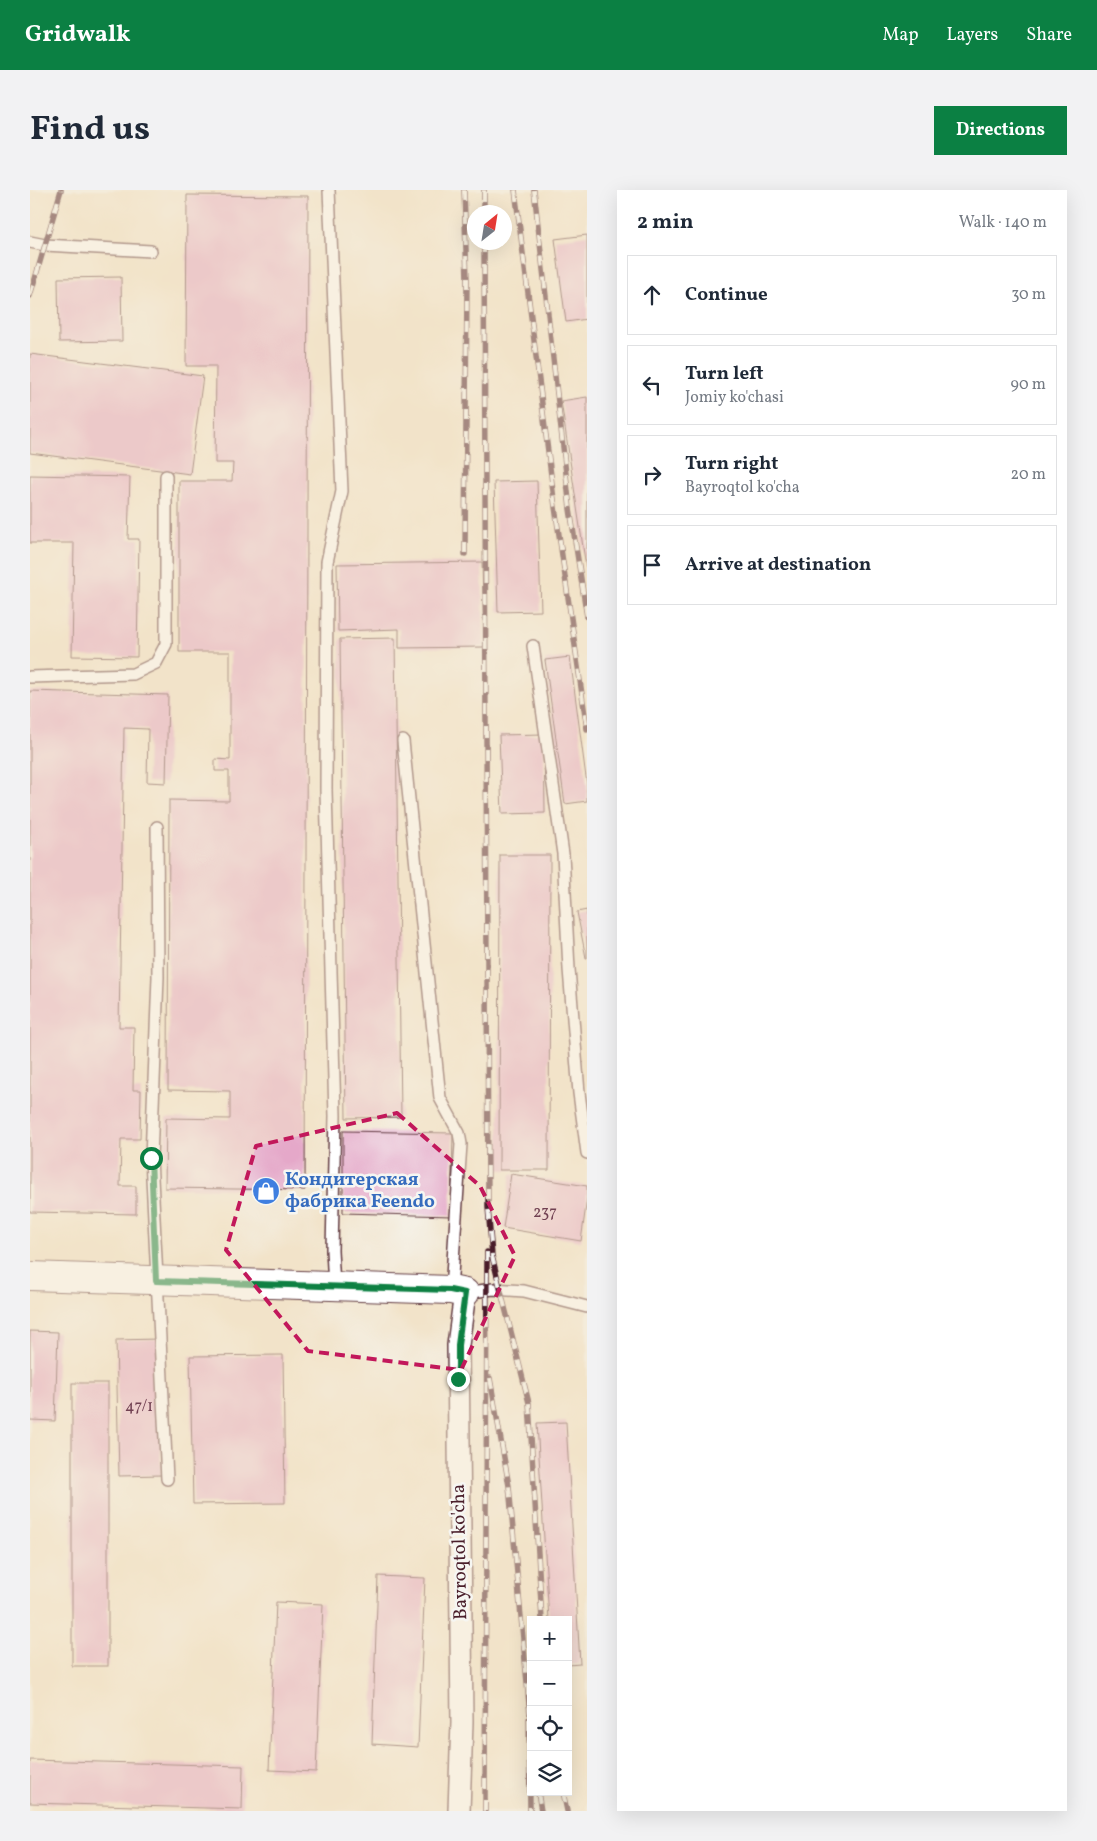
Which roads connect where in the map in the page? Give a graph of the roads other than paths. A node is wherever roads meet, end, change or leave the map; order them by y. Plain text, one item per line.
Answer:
1 (329, 190) edge
2 (30, 242) edge
3 (151, 251) dead end
4 (166, 476) dead end
5 (533, 646) dead end
6 (30, 677) edge
7 (403, 741) dead end
8 (158, 827) dead end
9 (587, 1153) edge
10 (30, 1276) edge
11 (156, 1281) junction
12 (334, 1287) junction
13 (458, 1292) junction
14 (587, 1307) edge
15 (167, 1479) dead end
16 (459, 1811) edge

1 - 12 lane
2 - 3 lane
4 - 6 lane
5 - 9 lane
7 - 13 lane
8 - 11 lane
10 - 11 street
11 - 12 street
11 - 15 lane
12 - 13 street
13 - 14 lane
13 - 16 street, Bayroqtol ko'cha

